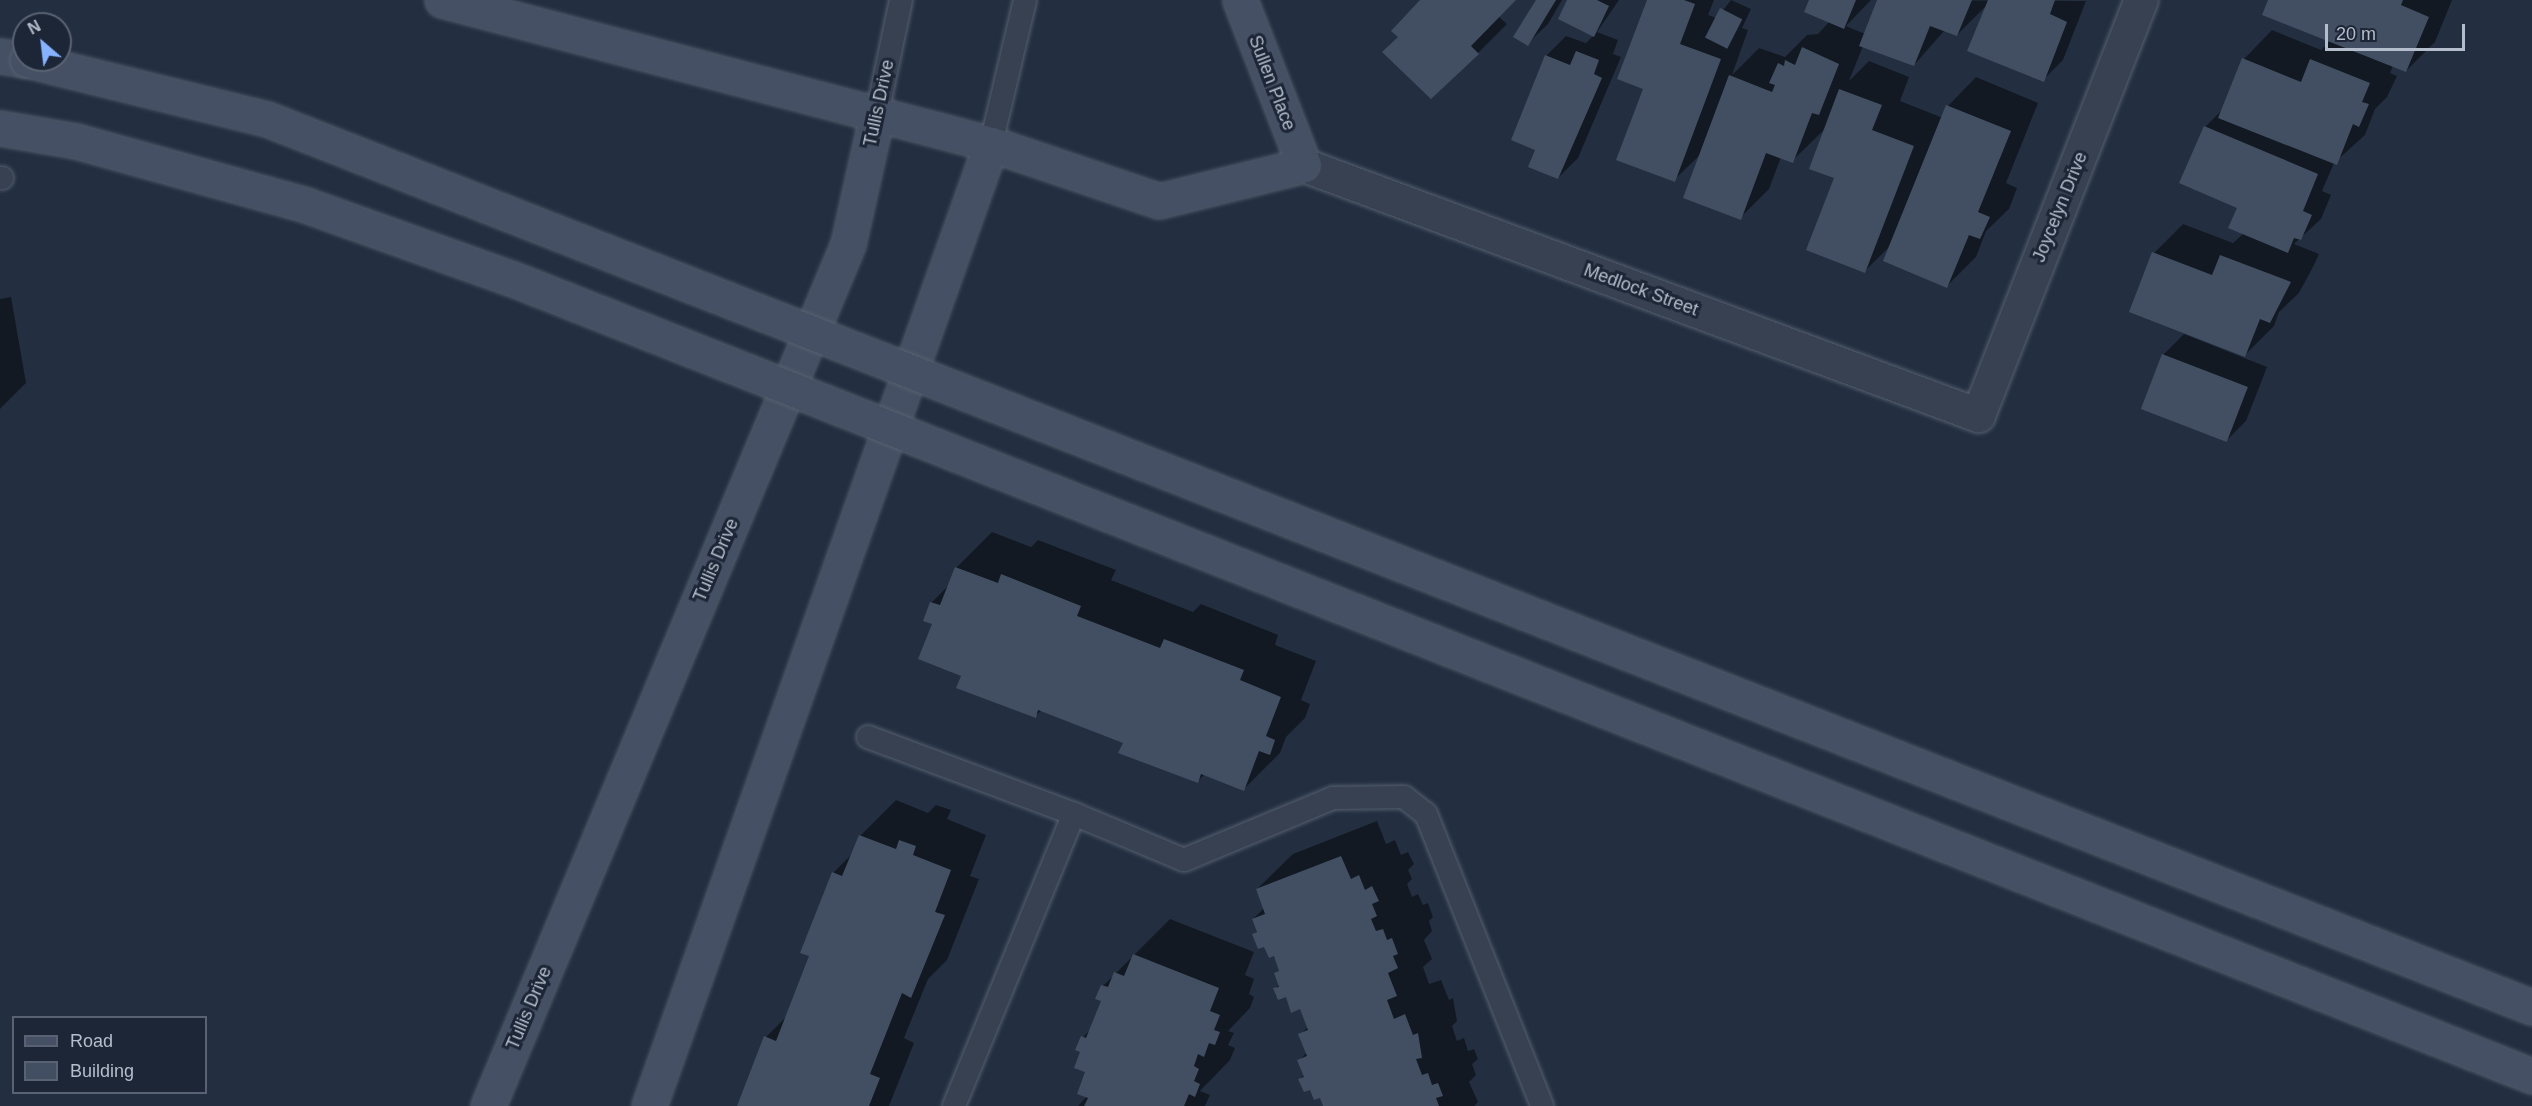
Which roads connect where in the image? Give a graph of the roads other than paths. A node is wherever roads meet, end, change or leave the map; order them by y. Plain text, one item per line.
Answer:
1 (442, 0) edge
2 (901, 0) edge
3 (1025, 0) edge
4 (1240, 0) edge
5 (2141, 0) edge
6 (72, 71) edge
7 (877, 114) junction
8 (0, 128) edge
9 (991, 144) junction
10 (1304, 165) junction
11 (1978, 415) joint
12 (868, 737) dead end
13 (1074, 814) junction
14 (2532, 1007) edge
15 (2532, 1076) edge
16 (488, 1106) edge
17 (649, 1106) edge
18 (954, 1106) edge
19 (1542, 1106) edge

1 - 7 main road
2 - 7 lane, Tullis Drive
3 - 9 lane
4 - 10 main road, Sullen Place
5 - 11 street, Joycelyn Drive
6 - 14 main road, bridge
7 - 9 main road
7 - 16 main road, Tullis Drive
8 - 15 main road, bridge
9 - 10 main road
9 - 17 main road
10 - 11 street, Medlock Street
12 - 13 lane
13 - 18 lane
13 - 19 lane

